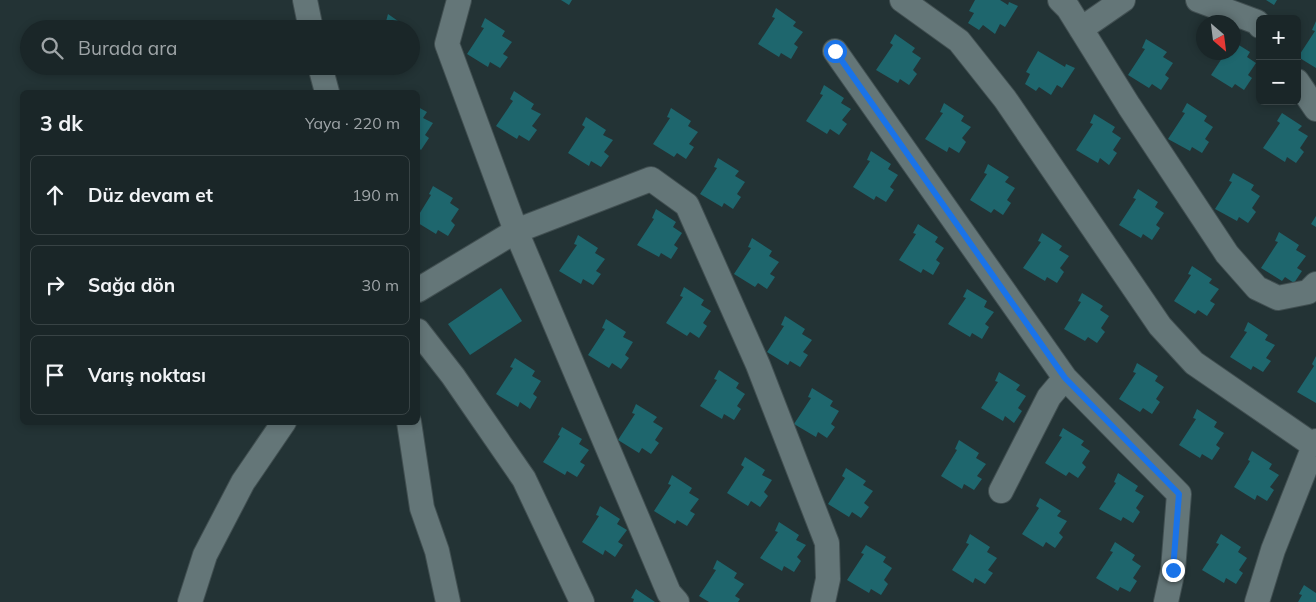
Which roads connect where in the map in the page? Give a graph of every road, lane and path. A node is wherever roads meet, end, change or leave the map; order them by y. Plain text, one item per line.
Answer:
1 (305, 0) edge
2 (459, 0) edge
3 (902, 0) edge
4 (1060, 0) edge
5 (1123, 0) edge
6 (1198, 0) edge
7 (309, 20) edge
8 (1256, 22) edge
9 (1081, 29) junction
10 (835, 51) dead end
11 (322, 75) edge
12 (1301, 87) edge
13 (326, 90) edge
14 (1316, 109) edge
15 (516, 231) junction
16 (1316, 284) edge
17 (420, 289) edge
18 (420, 338) edge
19 (427, 358) edge
20 (1065, 378) junction
21 (282, 425) edge
22 (409, 425) edge
23 (1314, 443) edge
24 (1001, 491) dead end
25 (190, 602) edge
26 (448, 602) edge
27 (582, 602) edge
28 (677, 602) edge
29 (823, 602) edge
30 (1166, 602) edge
31 (1258, 602) edge

1 - 7 street
2 - 15 street
3 - 23 street
4 - 9 street
5 - 9 street
6 - 8 street
9 - 16 street
10 - 20 street
11 - 13 street
12 - 14 street
15 - 17 street
15 - 28 street
15 - 29 street
18 - 19 street
19 - 27 street
20 - 24 street
20 - 30 street
21 - 25 street
22 - 26 street
23 - 31 street

